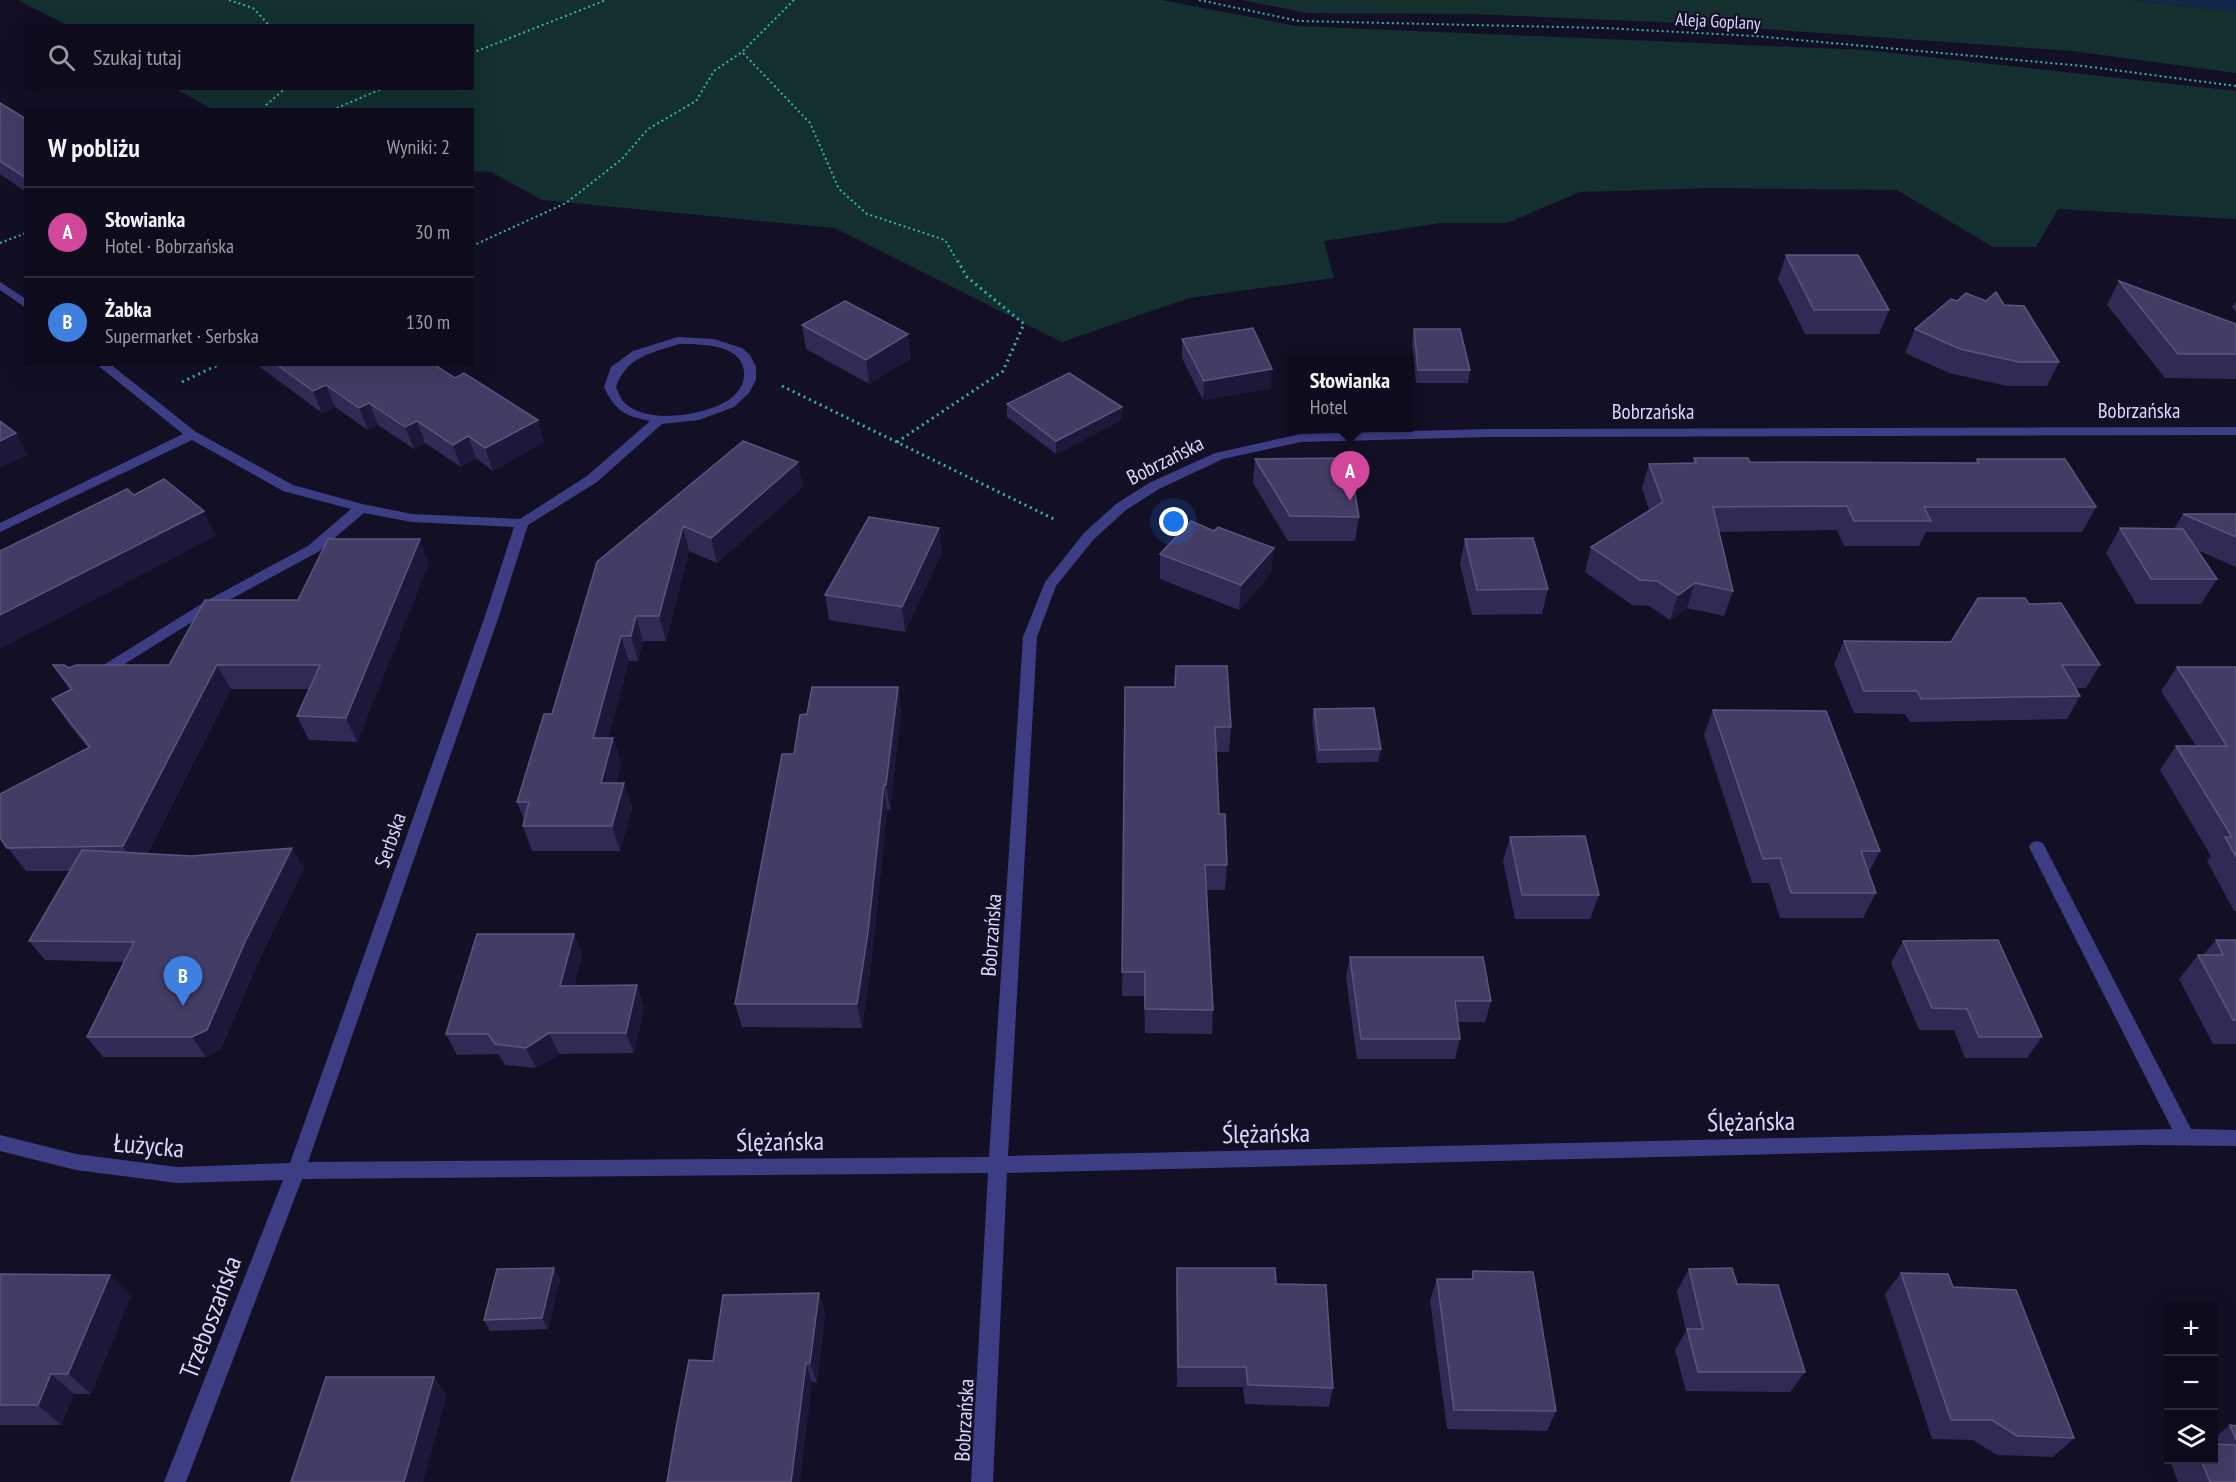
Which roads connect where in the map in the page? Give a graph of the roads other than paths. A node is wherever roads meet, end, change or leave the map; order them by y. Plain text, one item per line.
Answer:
1 (0, 285) edge
2 (24, 303) edge
3 (105, 366) edge
4 (658, 421) junction
5 (2236, 432) edge
6 (192, 435) junction
7 (361, 508) junction
8 (522, 523) junction
9 (0, 528) edge
10 (84, 685) edge
11 (2037, 847) dead end
12 (2185, 1137) junction
13 (2236, 1138) edge
14 (0, 1143) edge
15 (998, 1165) junction
16 (296, 1171) junction
17 (175, 1482) edge
18 (982, 1482) edge

1 - 2 street
3 - 6 street
4 - 4 street
4 - 8 street
5 - 15 street, Bobrzańska
6 - 7 street
6 - 9 street
7 - 8 street
7 - 10 street
8 - 16 street, Serbska
11 - 12 street
12 - 13 street, Ślężańska
12 - 15 street, Ślężańska
14 - 16 street, Łużycka
15 - 16 street, Ślężańska
15 - 18 street, Bobrzańska
16 - 17 street, Trzeboszańska

